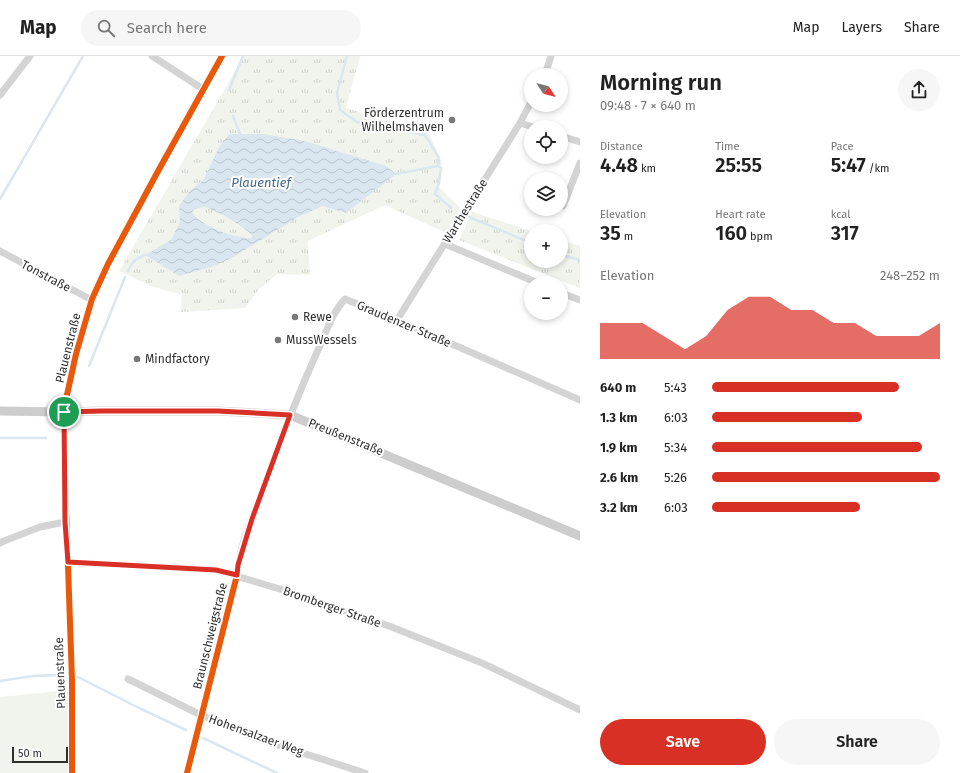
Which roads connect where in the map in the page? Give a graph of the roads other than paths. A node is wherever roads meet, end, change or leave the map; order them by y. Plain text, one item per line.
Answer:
1 (30, 56) edge
2 (152, 56) edge
3 (222, 56) edge
4 (551, 56) edge
5 (547, 68) edge
6 (203, 88) junction
7 (0, 95) edge
8 (526, 112) edge
9 (520, 123) junction
10 (524, 124) edge
11 (568, 138) edge
12 (580, 142) edge
13 (580, 163) edge
14 (568, 193) edge
15 (445, 244) junction
16 (0, 251) edge
17 (524, 277) edge
18 (568, 296) edge
19 (92, 299) junction
20 (580, 300) edge
21 (397, 320) junction
22 (580, 400) edge
23 (0, 411) edge
24 (64, 412) junction
25 (290, 415) junction
26 (65, 522) junction
27 (580, 536) edge
28 (0, 543) edge
29 (68, 562) junction
30 (237, 575) junction
31 (128, 679) dead end
32 (580, 710) edge
33 (201, 715) junction
34 (72, 773) edge
35 (187, 773) edge
36 (365, 773) edge

1 - 7 street
2 - 6 street
3 - 6 street, Plauenstraße
4 - 5 street
6 - 19 street, Plauenstraße
8 - 9 street, Warthestraße
9 - 10 street
9 - 15 street, Warthestraße
11 - 12 street
13 - 14 street
15 - 17 street
15 - 21 street, Warthestraße
16 - 19 street, Tonstraße
18 - 20 street
19 - 24 street, Plauenstraße
21 - 22 street, Graudenzer Straße
21 - 25 street, Graudenzer Straße
23 - 24 main road, Preußenstraße
24 - 25 main road, Preußenstraße
24 - 26 street, Plauenstraße
25 - 27 main road, Preußenstraße
25 - 30 street, Braunschweigstraße
26 - 28 street
26 - 29 street, Plauenstraße
29 - 30 street, Bromberger Straße
29 - 34 street, Plauenstraße
30 - 32 street, Bromberger Straße
30 - 33 street, Braunschweigstraße
31 - 33 street, Hohensalzaer Weg
33 - 35 street, Braunschweigstraße
33 - 36 street, Hohensalzaer Weg

